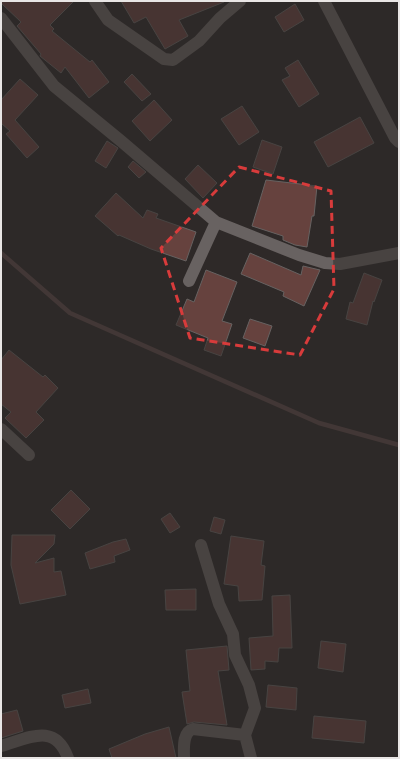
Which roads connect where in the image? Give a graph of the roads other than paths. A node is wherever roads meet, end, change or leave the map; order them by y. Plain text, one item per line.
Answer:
1 (95, 1) edge
2 (240, 1) edge
3 (324, 1) edge
4 (1, 18) edge
5 (399, 142) edge
6 (216, 222) junction
7 (399, 253) edge
8 (189, 281) dead end
9 (1, 429) edge
10 (29, 455) dead end
11 (201, 545) dead end
12 (244, 735) junction
13 (1, 746) edge
14 (68, 758) edge
15 (184, 758) edge
16 (251, 758) edge

1 - 2 street
3 - 5 street
4 - 6 street
6 - 7 street
6 - 8 street
9 - 10 street
11 - 12 street
12 - 15 street
12 - 16 street
13 - 14 street

